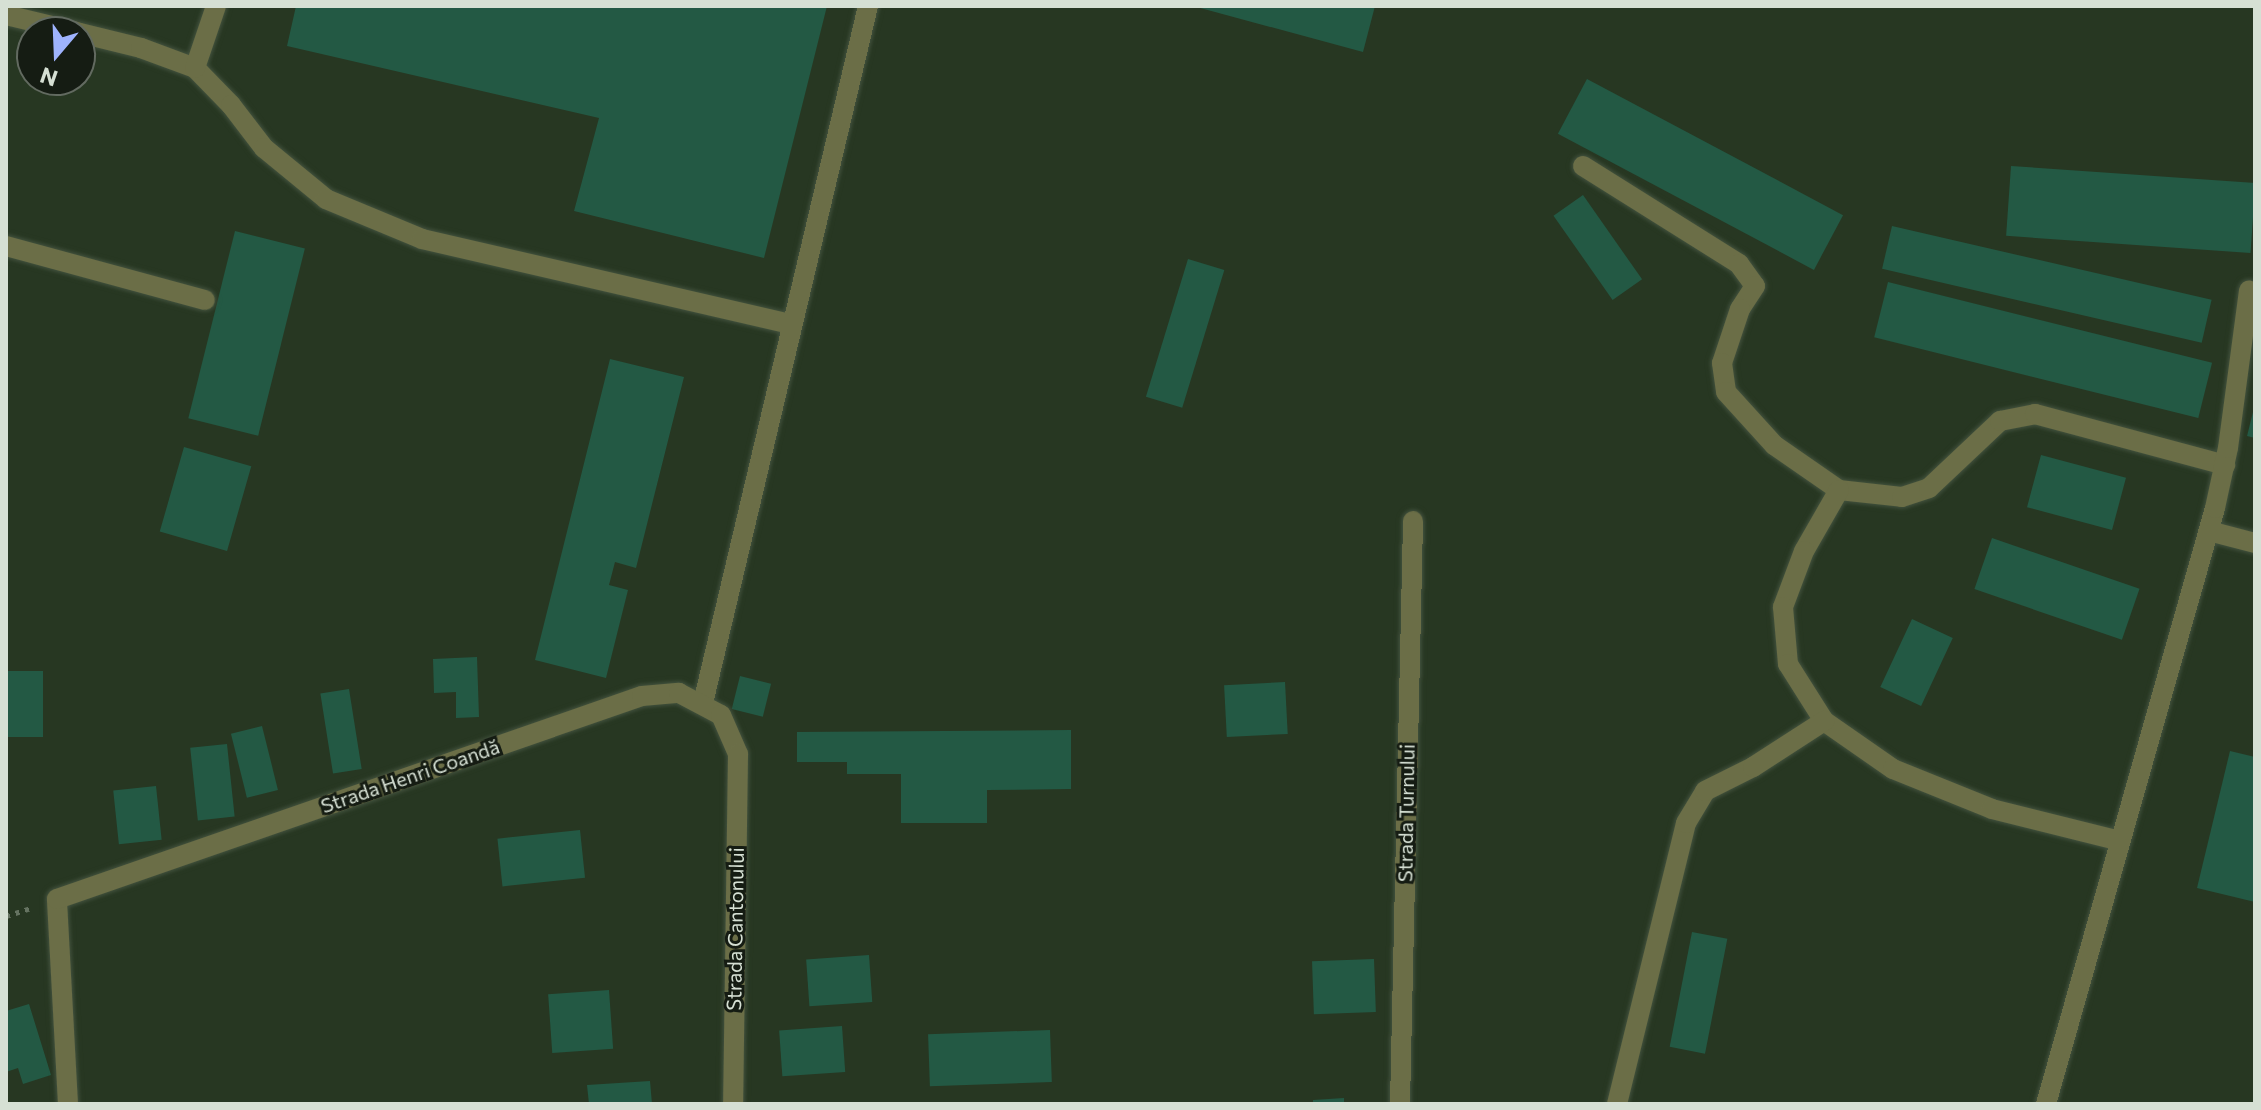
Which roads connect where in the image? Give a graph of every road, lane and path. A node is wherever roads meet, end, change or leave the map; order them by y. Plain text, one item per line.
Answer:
1 (216, 6) edge
2 (868, 6) edge
3 (96, 37) edge
4 (195, 68) junction
5 (1583, 166) dead end
6 (6, 246) edge
7 (2249, 290) dead end
8 (205, 300) dead end
9 (790, 324) junction
10 (2225, 465) junction
11 (1839, 490) junction
12 (1413, 521) dead end
13 (2209, 531) junction
14 (2255, 543) edge
15 (703, 703) junction
16 (1824, 721) junction
17 (2120, 841) junction
18 (68, 1104) edge
19 (733, 1104) edge
20 (1400, 1104) edge
21 (1617, 1104) edge
22 (2046, 1104) edge

1 - 4 street
2 - 9 street
3 - 4 street
4 - 9 street
5 - 11 street
6 - 8 street
7 - 10 street
9 - 15 street
10 - 11 street
10 - 13 street
11 - 16 street
12 - 20 street, Strada Turnului
13 - 14 street
13 - 17 street
15 - 18 street, Strada Henri Coandă
15 - 19 street, Strada Cantonului
16 - 17 street
16 - 21 street
17 - 22 street

